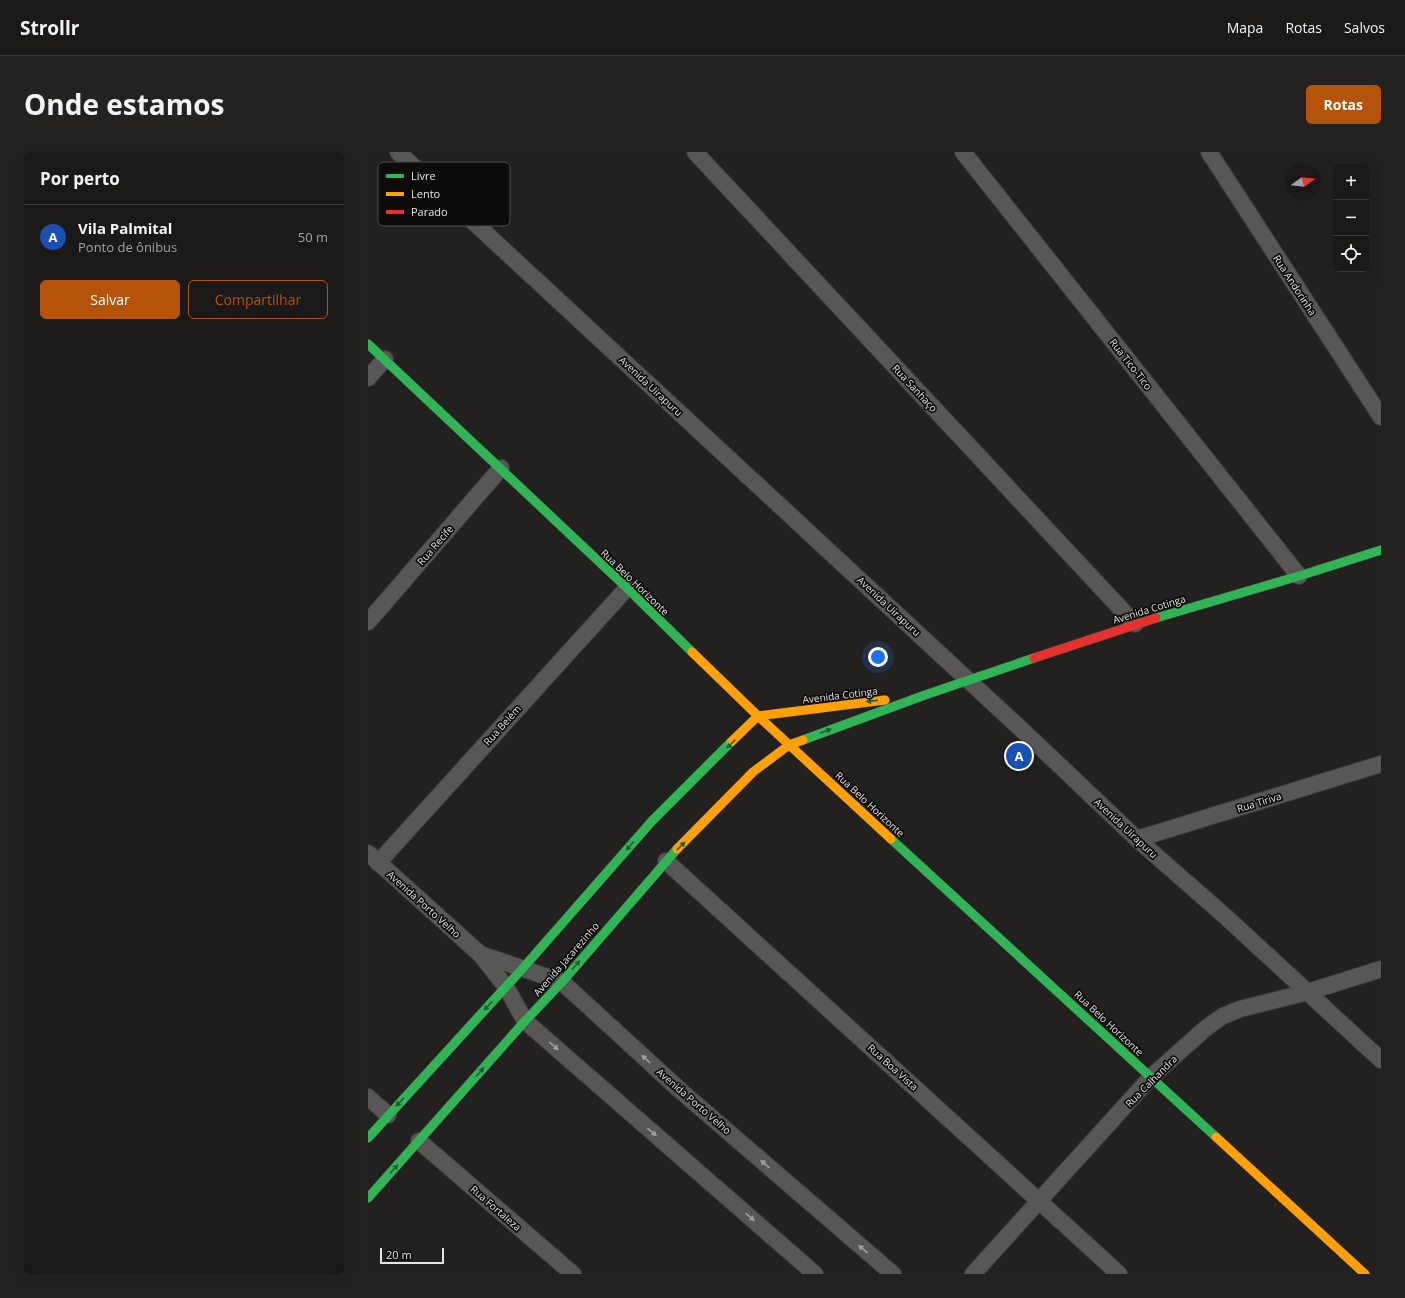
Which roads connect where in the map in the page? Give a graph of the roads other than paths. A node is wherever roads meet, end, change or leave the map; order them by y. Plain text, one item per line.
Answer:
1 (398, 152) edge
2 (695, 152) edge
3 (963, 152) edge
4 (1209, 152) edge
5 (409, 162) edge
6 (478, 226) edge
7 (368, 344) edge
8 (385, 359) junction
9 (368, 378) edge
10 (1381, 417) edge
11 (501, 468) junction
12 (1381, 550) edge
13 (1299, 576) junction
14 (627, 588) junction
15 (368, 622) edge
16 (1135, 624) junction
17 (969, 680) junction
18 (925, 695) junction
19 (758, 716) junction
20 (789, 744) junction
21 (1381, 764) edge
22 (1137, 840) junction
23 (373, 858) edge
24 (666, 861) junction
25 (480, 954) junction
26 (523, 968) junction
27 (1381, 969) edge
28 (562, 982) junction
29 (506, 987) junction
30 (1308, 992) junction
31 (525, 1021) junction
32 (1381, 1060) edge
33 (1151, 1077) junction
34 (368, 1097) edge
35 (388, 1115) junction
36 (368, 1138) edge
37 (419, 1141) junction
38 (368, 1198) edge
39 (1040, 1201) junction
40 (573, 1274) edge
41 (815, 1274) edge
42 (893, 1274) edge
43 (973, 1274) edge
44 (1119, 1274) edge
45 (1365, 1274) edge

1 - 5 street, Avenida Uirapuru
2 - 16 street, Rua Sanhaço
3 - 13 street, Rua Tico-Tico
4 - 10 street, Rua Andorinha
6 - 17 street, Avenida Uirapuru
7 - 8 street, Rua Belo Horizonte
8 - 9 street
8 - 11 street, Rua Belo Horizonte
11 - 14 street, Rua Belo Horizonte
11 - 15 street, Rua Recife
12 - 13 street, Avenida Cotinga
13 - 16 street, Avenida Cotinga
14 - 19 street, Rua Belo Horizonte
14 - 23 street, Rua Belém
16 - 17 street, Avenida Cotinga
17 - 18 street, Avenida Cotinga
17 - 22 street, Avenida Uirapuru
18 -> 19 street, Avenida Cotinga
20 -> 18 street, Avenida Cotinga
19 - 20 street, Rua Belo Horizonte
19 -> 26 street
24 -> 20 street, Avenida Jacarezinho
20 - 33 street, Rua Belo Horizonte
21 - 22 street, Rua Tiriva
22 - 30 street, Avenida Uirapuru
23 - 25 street, Avenida Porto Velho
28 -> 24 street, Avenida Jacarezinho
24 - 39 street, Rua Boa Vista
25 - 26 street, Avenida Porto Velho
25 - 29 street, Avenida Porto Velho
26 - 28 street, Avenida Porto Velho
26 - 29 street
27 - 30 street, Rua Calhandra
28 - 31 street, Avenida Jacarezinho
42 -> 28 street, Avenida Porto Velho
29 - 31 street, Avenida Porto Velho
29 -> 35 street
30 - 32 street, Avenida Uirapuru
30 - 33 street, Rua Calhandra
37 -> 31 street, Avenida Jacarezinho
31 -> 41 street, Avenida Porto Velho
33 - 39 street, Rua Calhandra
33 - 45 street, Rua Belo Horizonte
34 - 35 street
35 - 36 street
38 -> 37 street, Avenida Jacarezinho
37 - 40 street, Rua Fortaleza
39 - 43 street, Rua Calhandra
39 - 44 street, Rua Boa Vista

